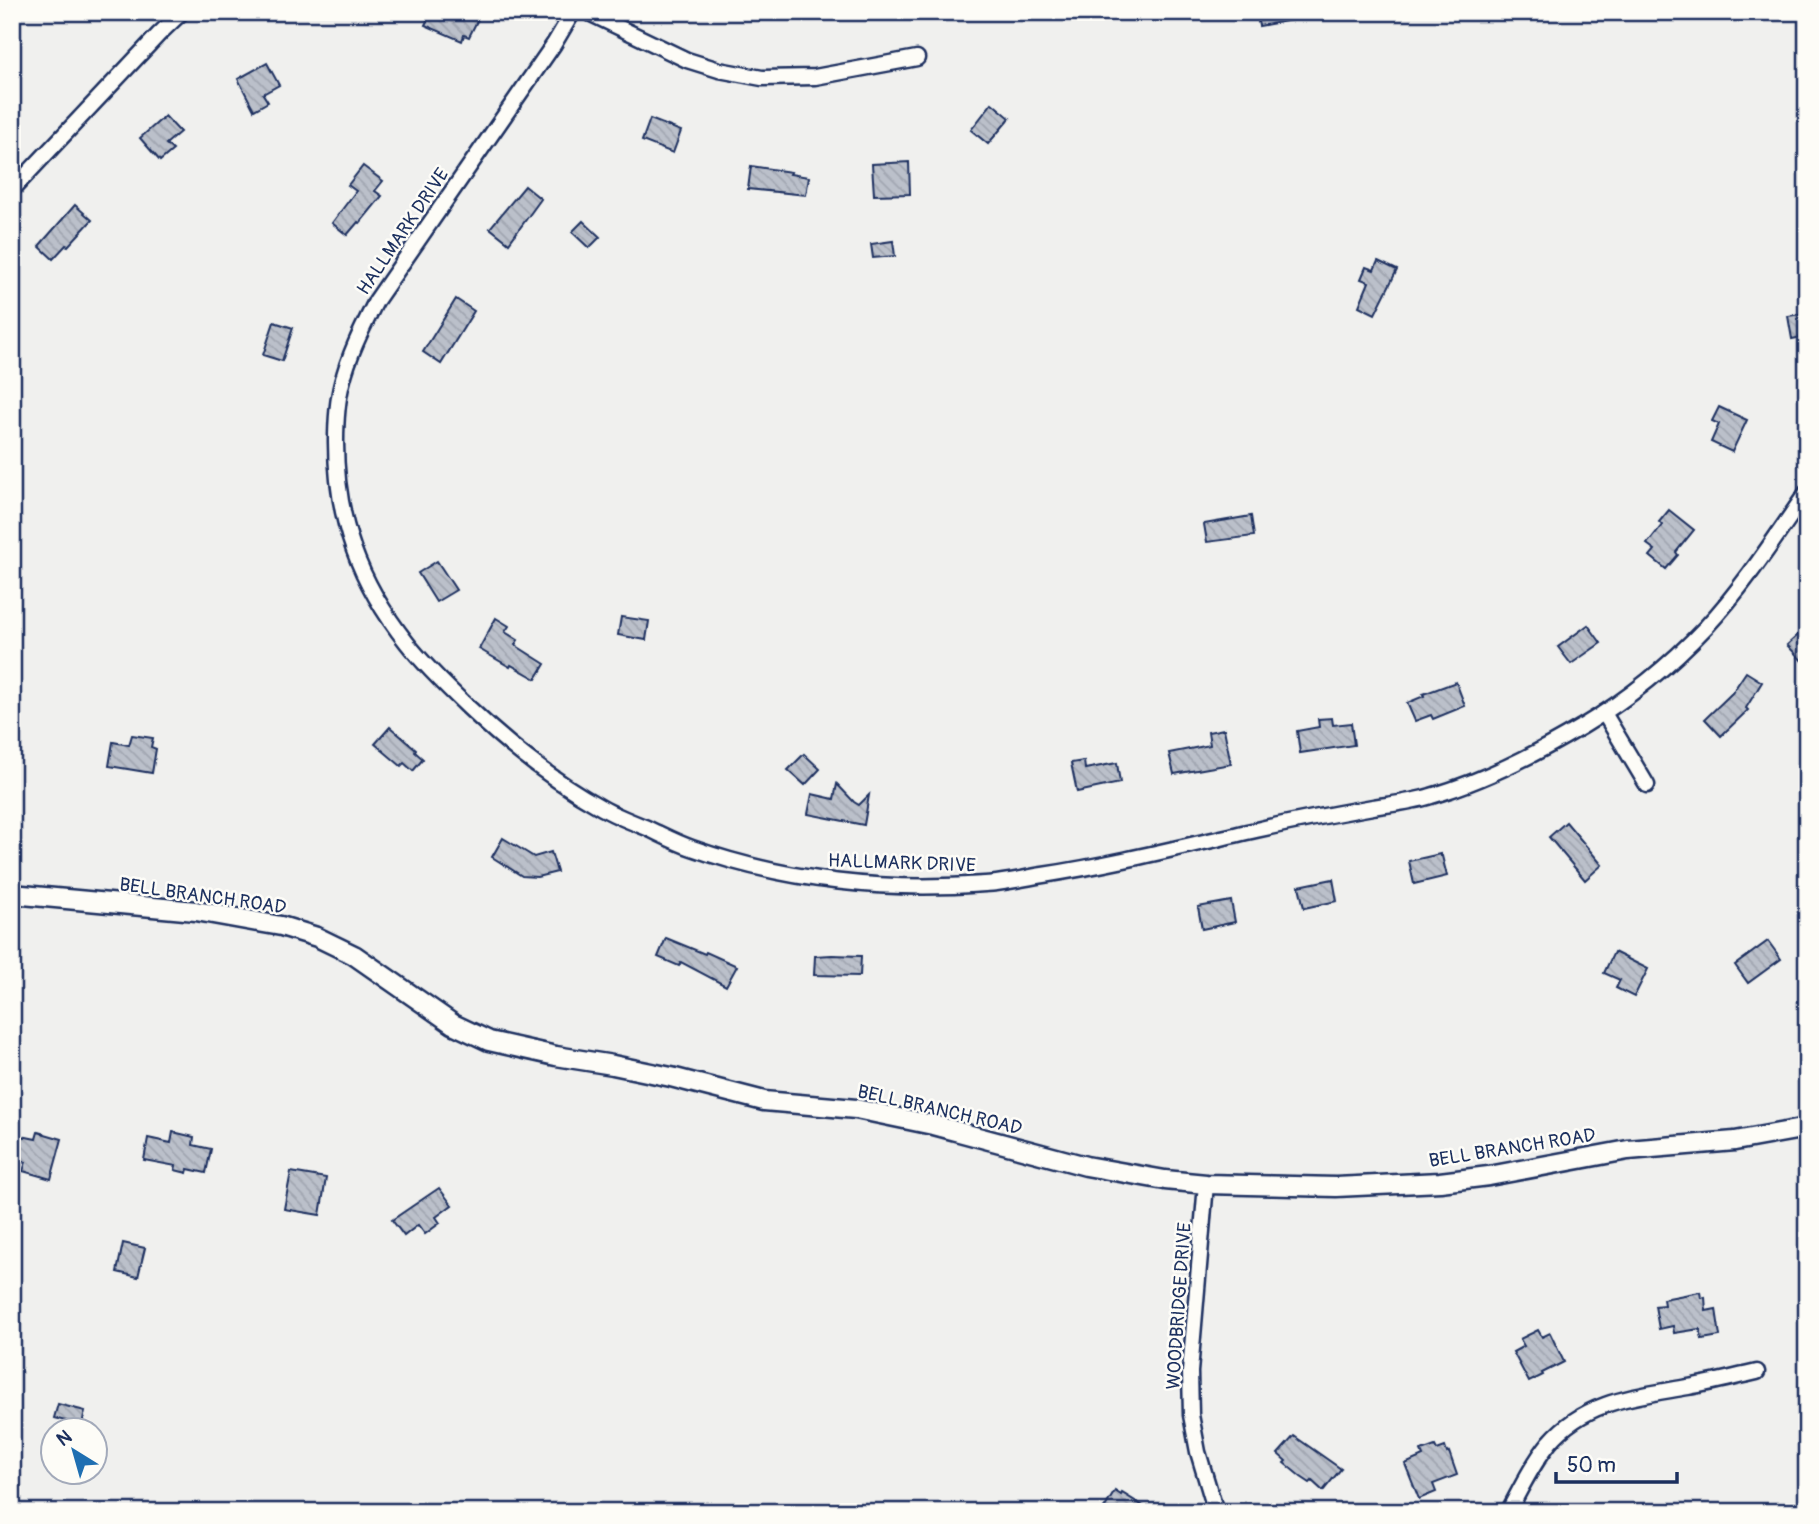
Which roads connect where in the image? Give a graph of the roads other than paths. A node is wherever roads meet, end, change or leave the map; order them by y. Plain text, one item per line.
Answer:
1 (182, 12) edge
2 (573, 12) edge
3 (587, 12) edge
4 (917, 58) dead end
5 (12, 190) edge
6 (1807, 492) edge
7 (1604, 713) junction
8 (1647, 785) dead end
9 (12, 894) edge
10 (1807, 1128) edge
11 (1206, 1184) junction
12 (12, 1331) edge
13 (12, 1339) edge
14 (1757, 1372) dead end
15 (1216, 1512) edge
16 (1508, 1512) edge

1 - 5 street
2 - 7 street, HALLMARK DRIVE
3 - 4 street
6 - 7 street, HALLMARK DRIVE
7 - 8 street
9 - 11 street, BELL BRANCH ROAD
10 - 11 street, BELL BRANCH ROAD
11 - 15 street, WOODBRIDGE DRIVE
12 - 13 lane
14 - 16 street

